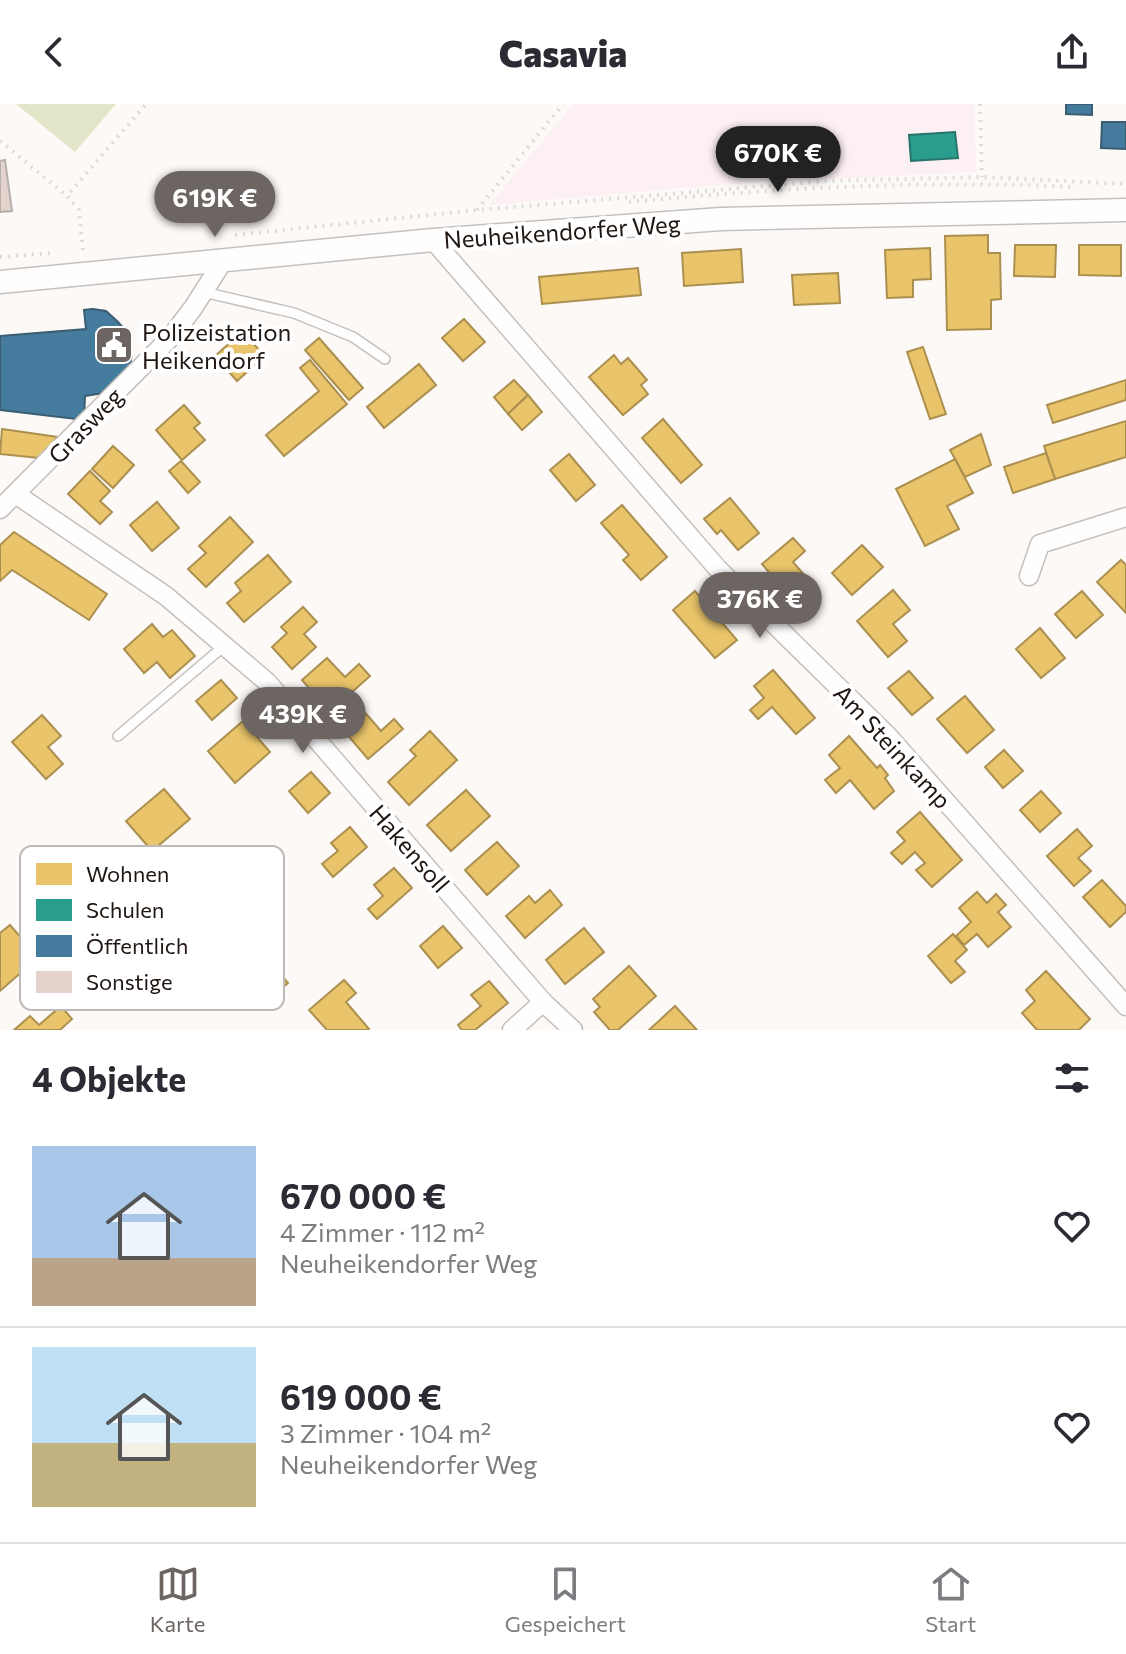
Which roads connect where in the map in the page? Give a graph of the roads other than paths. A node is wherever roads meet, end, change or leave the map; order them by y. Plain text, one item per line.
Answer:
1 (1126, 210) edge
2 (433, 240) junction
3 (223, 261) junction
4 (0, 282) edge
5 (202, 292) junction
6 (385, 359) dead end
7 (17, 495) junction
8 (0, 509) edge
9 (1126, 517) edge
10 (1029, 576) dead end
11 (224, 646) junction
12 (118, 736) dead end
13 (543, 1002) junction
14 (1126, 1006) edge
15 (512, 1030) edge
16 (573, 1030) edge

1 - 2 street, Neuheikendorfer Weg
2 - 3 street, Neuheikendorfer Weg
2 - 14 street, Am Steinkamp
3 - 4 street, Neuheikendorfer Weg
3 - 5 street, Grasweg
5 - 6 lane
5 - 7 street, Grasweg
7 - 8 street, Grasweg
7 - 11 street, Hakensoll
9 - 10 street
11 - 12 lane
11 - 13 street, Hakensoll
13 - 15 street
13 - 16 street, Hakensoll

